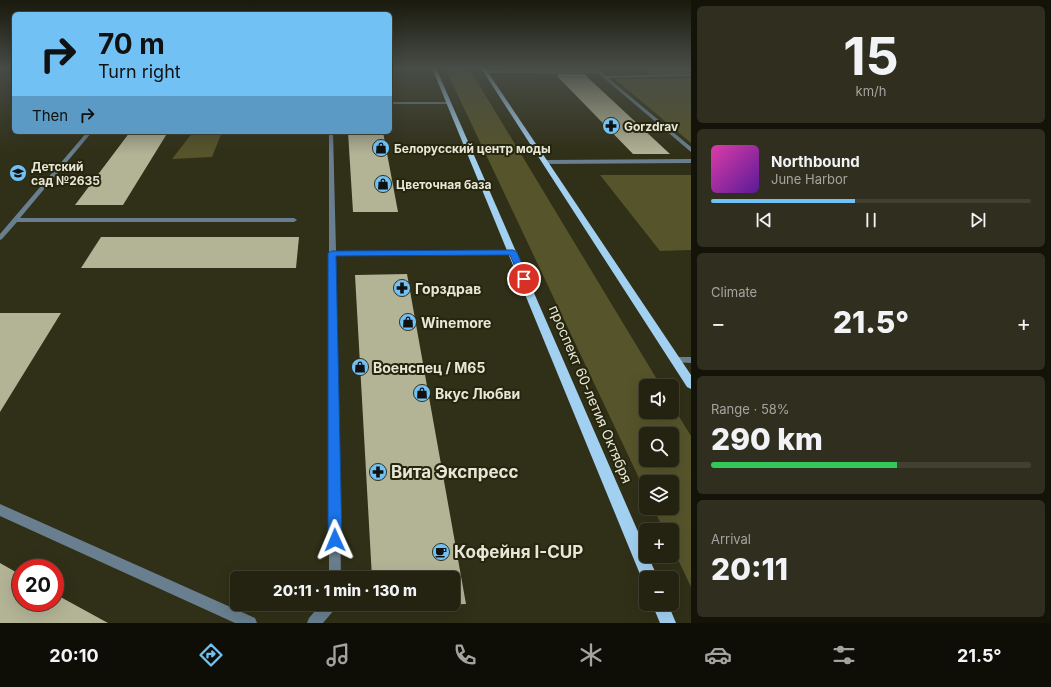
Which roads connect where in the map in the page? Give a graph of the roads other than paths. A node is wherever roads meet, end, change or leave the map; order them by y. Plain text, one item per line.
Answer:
1 (446, 97) edge
2 (502, 97) edge
3 (629, 97) edge
4 (392, 103) edge
5 (449, 103) junction
6 (88, 134) edge
7 (332, 134) edge
8 (691, 150) edge
9 (691, 161) edge
10 (545, 162) junction
11 (15, 220) junction
12 (294, 220) dead end
13 (0, 238) edge
14 (513, 252) junction
15 (332, 253) junction
16 (675, 360) junction
17 (691, 360) edge
18 (691, 384) edge
19 (0, 510) edge
20 (335, 571) edge
21 (647, 571) edge
22 (324, 611) edge
23 (663, 611) edge
24 (250, 623) edge
25 (314, 623) edge
26 (668, 623) edge

1 - 5 main road, проспект 60-летия Октября
2 - 10 main road
3 - 8 lane
4 - 5 lane
5 - 14 main road, проспект 60-летия Октября
6 - 11 lane
7 - 15 lane
9 - 10 lane
10 - 16 main road
11 - 12 lane
11 - 13 lane
14 - 15 lane
14 - 21 main road, проспект 60-летия Октября
15 - 20 lane
16 - 17 lane
16 - 18 main road
19 - 24 lane
22 - 25 lane
23 - 26 main road

